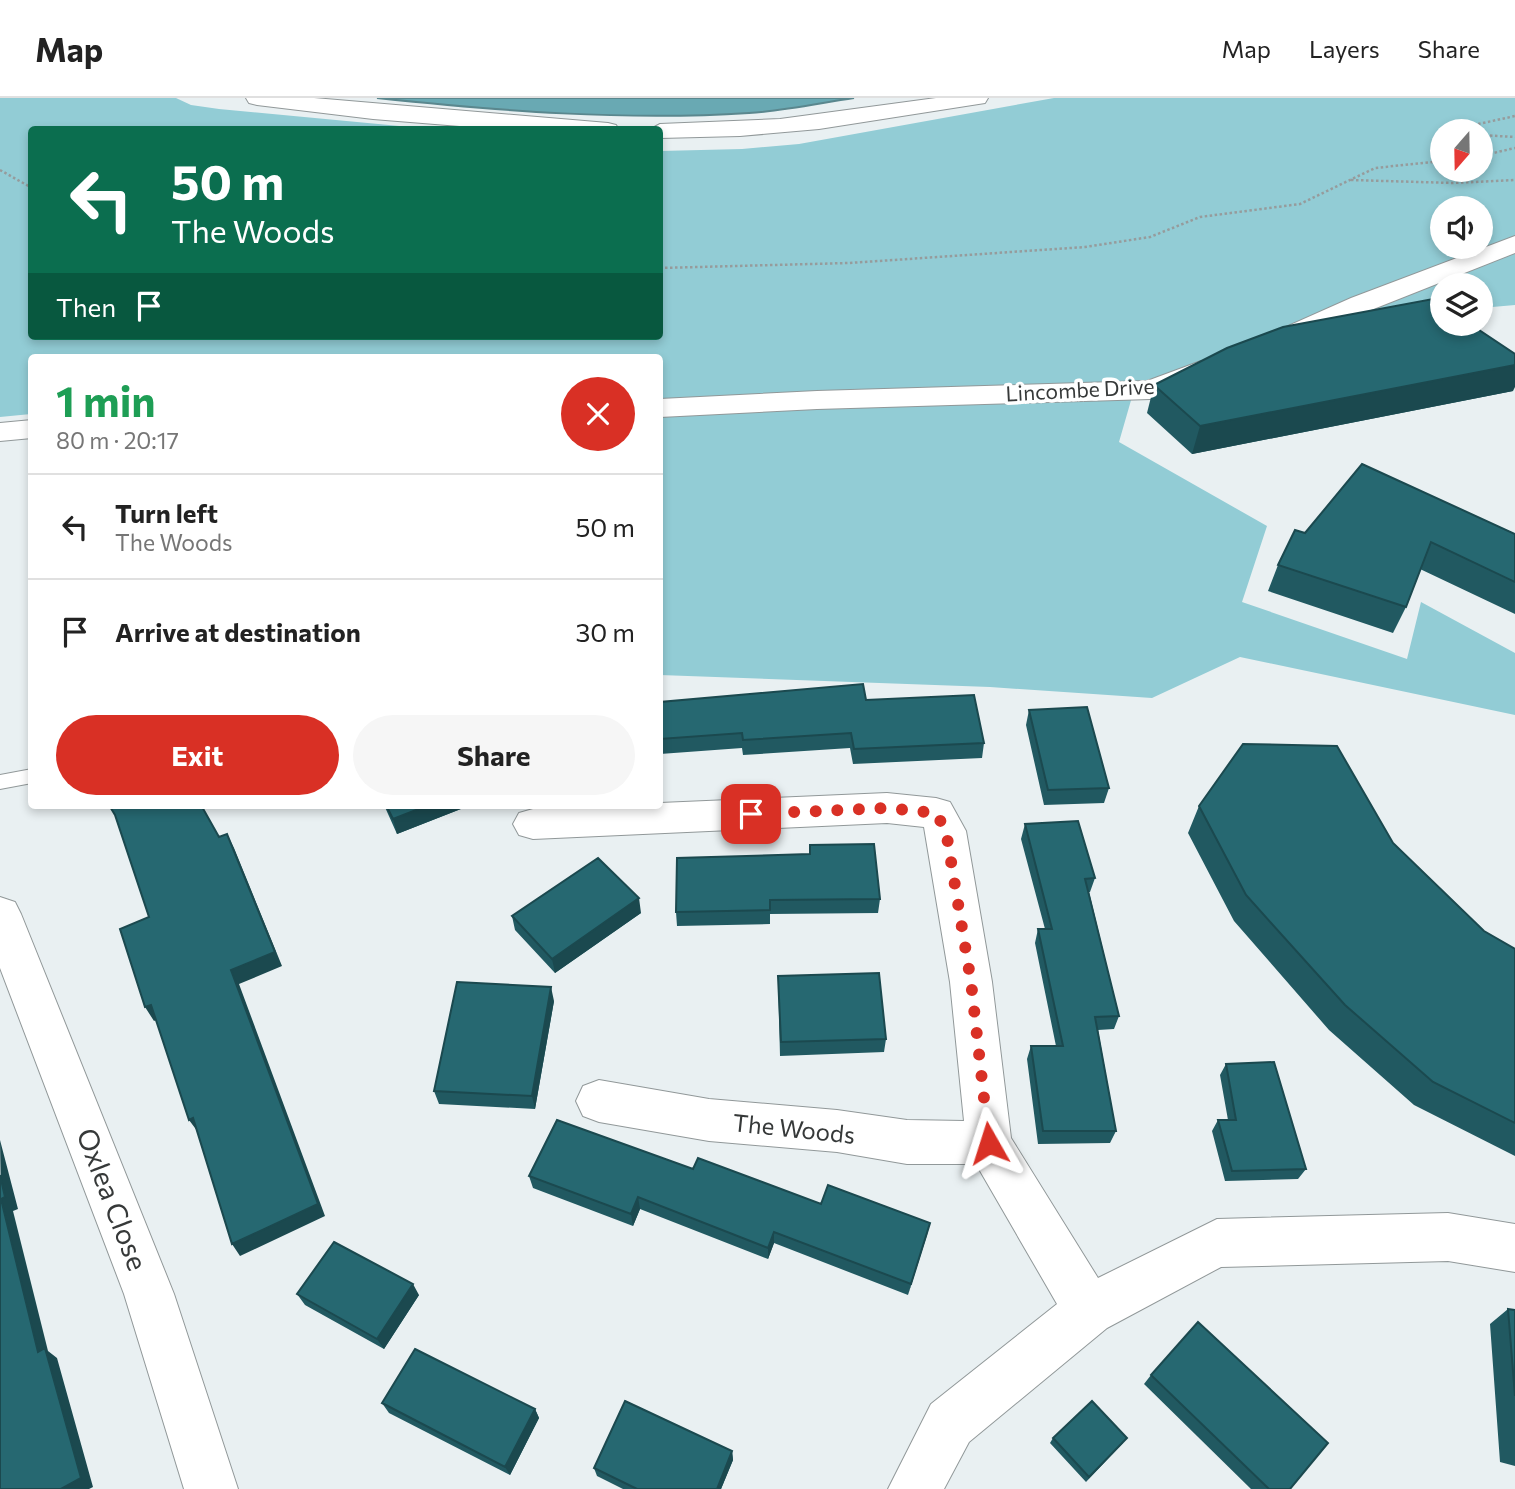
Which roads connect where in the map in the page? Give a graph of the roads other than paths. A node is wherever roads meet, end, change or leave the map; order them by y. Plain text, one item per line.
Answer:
1 (257, 98) edge
2 (977, 98) edge
3 (556, 126) edge
4 (663, 131) edge
5 (1515, 244) edge
6 (1258, 349) edge
7 (1222, 362) edge
8 (663, 408) edge
9 (28, 429) edge
10 (0, 432) edge
11 (28, 777) edge
12 (0, 782) edge
13 (533, 824) dead end
14 (0, 914) edge
15 (599, 1101) dead end
16 (989, 1143) junction
17 (1515, 1248) edge
18 (1088, 1310) junction
19 (211, 1489) edge
20 (915, 1489) edge

1 - 3 street
2 - 4 street
5 - 6 street
7 - 8 street, Lincombe Drive
9 - 10 street
11 - 12 lane
13 - 16 street
14 - 19 street, Oxlea Close
15 - 16 street, The Woods
16 - 18 street
17 - 18 street
18 - 20 street

